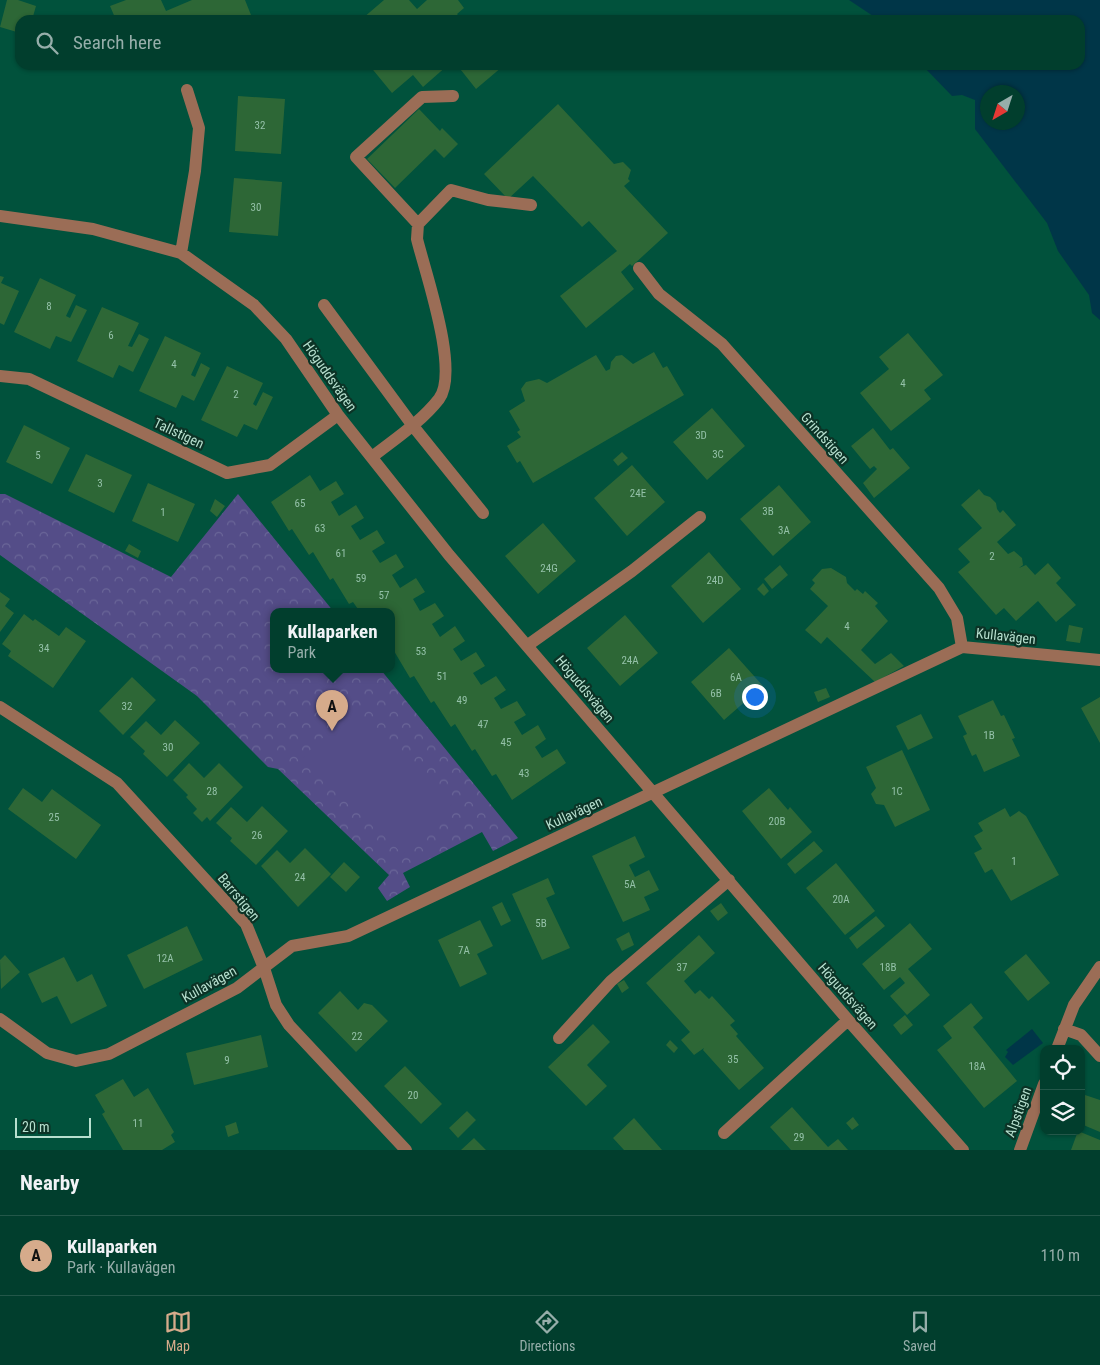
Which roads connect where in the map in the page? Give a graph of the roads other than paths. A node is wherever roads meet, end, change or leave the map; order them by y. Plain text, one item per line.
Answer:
1 (187, 90) dead end
2 (453, 96) dead end
3 (531, 205) dead end
4 (0, 216) edge
5 (418, 224) junction
6 (181, 253) junction
7 (639, 268) dead end
8 (324, 305) dead end
9 (0, 376) edge
10 (338, 415) junction
11 (413, 426) junction
12 (372, 457) junction
13 (483, 513) dead end
14 (700, 517) dead end
15 (528, 645) junction
16 (962, 647) junction
17 (1100, 660) edge
18 (0, 707) edge
19 (654, 792) junction
20 (729, 880) junction
21 (1100, 967) edge
22 (264, 968) junction
23 (0, 1019) edge
24 (848, 1020) junction
25 (1064, 1029) junction
26 (559, 1038) dead end
27 (1058, 1045) edge
28 (1100, 1056) edge
29 (1042, 1090) edge
30 (724, 1133) dead end
31 (406, 1150) edge
32 (963, 1150) edge
33 (1020, 1150) edge

1 - 6 street
2 - 5 street
3 - 5 street
4 - 6 street, Höguddsvägen
5 - 11 street
6 - 10 street, Höguddsvägen
7 - 16 street, Grindstigen
8 - 11 street
9 - 10 street, Tallstigen
10 - 12 street, Höguddsvägen
11 - 12 street
11 - 13 street
12 - 15 street, Höguddsvägen
14 - 15 street
15 - 19 street, Höguddsvägen
16 - 17 street, Kullavägen
16 - 19 street, Kullavägen
18 - 22 street, Barrstigen
19 - 20 street, Höguddsvägen
19 - 22 street, Kullavägen
20 - 24 street, Höguddsvägen
20 - 26 street
21 - 25 street
22 - 23 street, Kullavägen
22 - 31 street, Barrstigen
24 - 30 street
24 - 32 street, Höguddsvägen
25 - 27 street
25 - 28 street
29 - 33 street, Alpstigen

